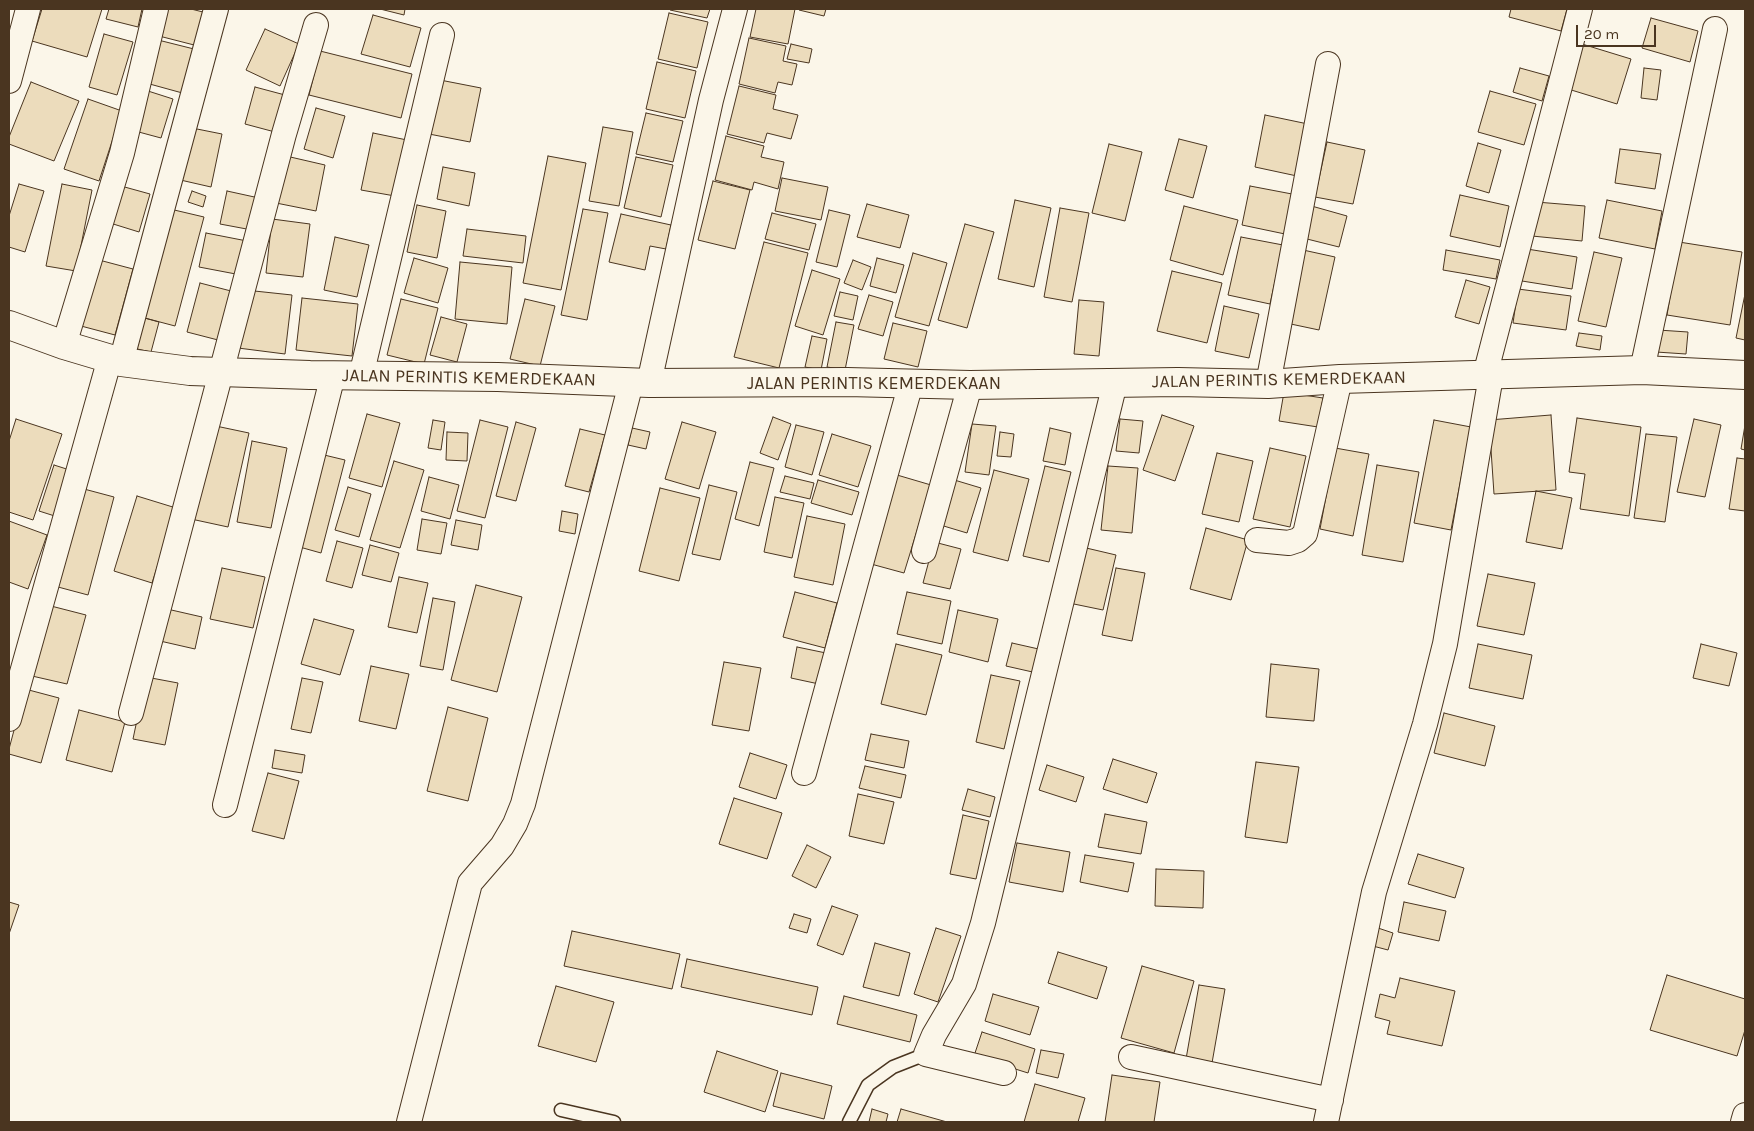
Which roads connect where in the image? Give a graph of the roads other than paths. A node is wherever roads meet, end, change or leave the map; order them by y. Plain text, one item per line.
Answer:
1 (28, 9) edge
2 (156, 9) edge
3 (216, 9) edge
4 (735, 9) edge
5 (1580, 9) edge
6 (316, 25) dead end
7 (1715, 29) dead end
8 (442, 35) dead end
9 (1328, 64) dead end
10 (9, 81) edge
11 (9, 325) edge
12 (64, 345) junction
13 (116, 360) junction
14 (1642, 370) junction
15 (222, 372) junction
16 (333, 375) junction
17 (1488, 375) junction
18 (1745, 375) edge
19 (361, 376) junction
20 (1340, 379) junction
21 (640, 383) junction
22 (911, 383) junction
23 (1115, 383) junction
24 (1268, 384) junction
25 (970, 385) junction
26 (1257, 540) dead end
27 (924, 551) dead end
28 (131, 713) dead end
29 (9, 719) edge
30 (804, 773) dead end
31 (225, 805) dead end
32 (926, 1054) junction
33 (1131, 1058) dead end
34 (1004, 1073) dead end
35 (561, 1110) dead end
36 (1329, 1111) edge
37 (1745, 1115) edge
38 (409, 1122) edge
39 (614, 1122) edge
40 (849, 1122) edge
41 (1743, 1122) edge

1 - 10 street
2 - 12 street
3 - 13 street
4 - 21 street
5 - 17 street
6 - 15 street
7 - 14 street
8 - 19 street
9 - 24 street
11 - 12 street, JALAN PERINTIS KEMERDEKAAN
12 - 13 street, JALAN PERINTIS KEMERDEKAAN
13 - 15 street, JALAN PERINTIS KEMERDEKAAN
13 - 29 street
14 - 17 street, JALAN PERINTIS KEMERDEKAAN
14 - 18 street, JALAN PERINTIS KEMERDEKAAN
15 - 16 street, JALAN PERINTIS KEMERDEKAAN
15 - 28 street
16 - 19 street, JALAN PERINTIS KEMERDEKAAN
16 - 31 street
17 - 20 street, JALAN PERINTIS KEMERDEKAAN
17 - 36 street
19 - 21 street, JALAN PERINTIS KEMERDEKAAN
20 - 24 street, JALAN PERINTIS KEMERDEKAAN
20 - 26 street
21 - 22 street, JALAN PERINTIS KEMERDEKAAN
21 - 38 street
22 - 25 street, JALAN PERINTIS KEMERDEKAAN
22 - 30 street
23 - 24 street, JALAN PERINTIS KEMERDEKAAN
23 - 25 street, JALAN PERINTIS KEMERDEKAAN
23 - 32 street
25 - 27 street
32 - 34 street
32 - 40 lane
33 - 36 street
35 - 39 lane
37 - 41 street

